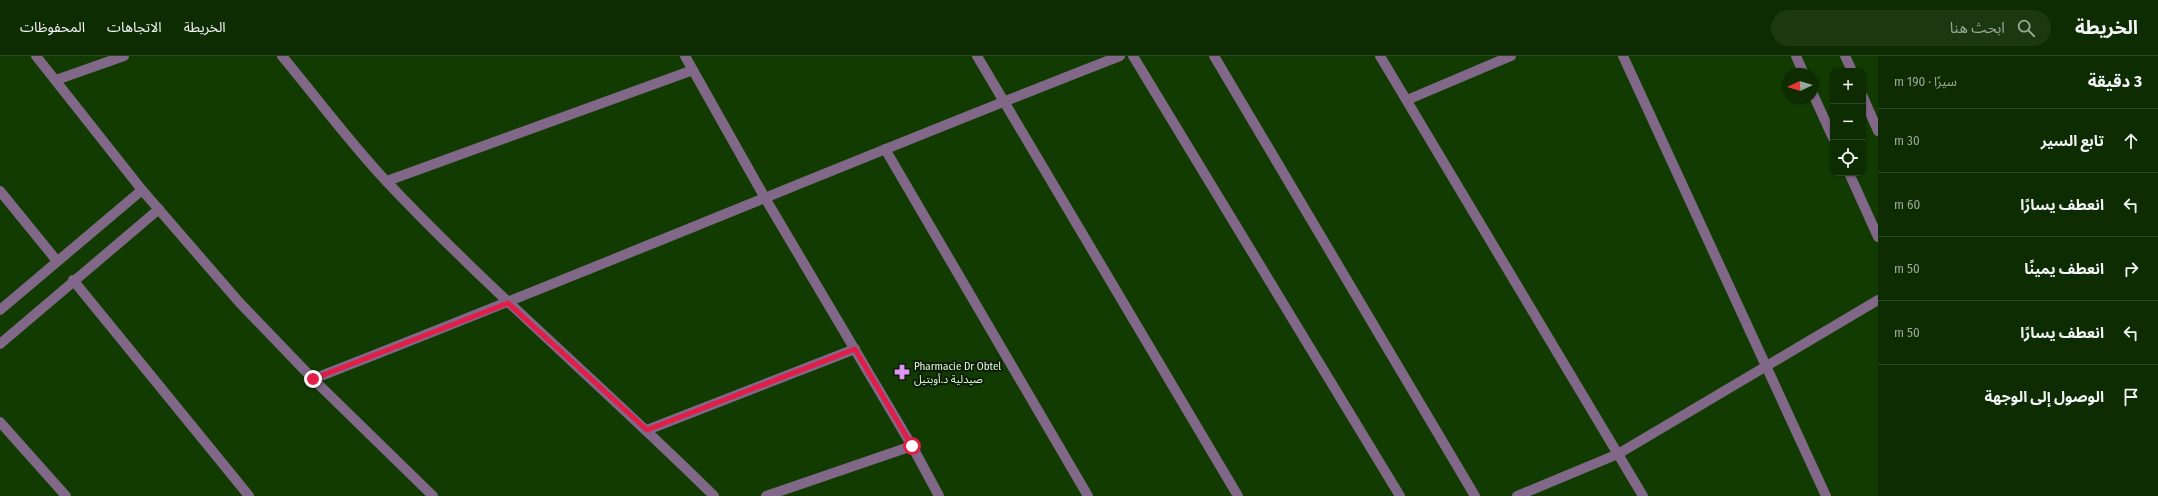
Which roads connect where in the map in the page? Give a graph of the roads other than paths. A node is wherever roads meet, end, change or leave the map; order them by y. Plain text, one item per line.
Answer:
1 (36, 56) edge
2 (124, 56) edge
3 (282, 56) edge
4 (685, 56) edge
5 (977, 56) edge
6 (1120, 56) edge
7 (1133, 56) edge
8 (1214, 56) edge
9 (1380, 56) edge
10 (1511, 56) edge
11 (1623, 56) edge
12 (1796, 56) edge
13 (1845, 56) edge
14 (1801, 68) edge
15 (1851, 68) edge
16 (693, 70) junction
17 (56, 80) junction
18 (1407, 100) junction
19 (1004, 101) junction
20 (1817, 104) edge
21 (1866, 104) edge
22 (1830, 131) edge
23 (1878, 131) edge
24 (885, 149) junction
25 (1850, 176) edge
26 (386, 181) junction
27 (142, 190) junction
28 (0, 191) edge
29 (765, 198) junction
30 (159, 209) junction
31 (1878, 237) edge
32 (57, 261) junction
33 (73, 280) junction
34 (1878, 300) edge
35 (508, 303) junction
36 (0, 310) edge
37 (0, 344) edge
38 (855, 349) junction
39 (1767, 365) junction
40 (313, 379) junction
41 (0, 422) edge
42 (647, 430) junction
43 (912, 446) junction
44 (1618, 454) junction
45 (66, 496) edge
46 (250, 496) edge
47 (433, 496) edge
48 (714, 496) edge
49 (766, 496) edge
50 (939, 496) edge
51 (1088, 496) edge
52 (1238, 496) edge
53 (1400, 496) edge
54 (1475, 496) edge
55 (1517, 496) edge
56 (1643, 496) edge
57 (1826, 496) edge

1 - 17 street
2 - 17 street
3 - 26 street
4 - 16 street
5 - 19 street
6 - 19 street
7 - 53 street
8 - 54 street
9 - 18 street
10 - 18 street
11 - 39 street
12 - 14 street
13 - 15 street
16 - 26 street
16 - 29 street
17 - 27 street
18 - 44 street
19 - 24 street
19 - 52 street
20 - 22 street
21 - 23 street
24 - 29 street
24 - 51 street
25 - 31 street
26 - 35 street
27 - 30 street
27 - 32 street
28 - 32 street
29 - 35 street
29 - 38 street
30 - 33 street
30 - 40 street
32 - 36 street
33 - 37 street
33 - 46 street
34 - 39 street
35 - 40 street
35 - 42 street
38 - 42 street
38 - 43 street
39 - 44 street
39 - 57 street
40 - 47 street
41 - 45 street
42 - 48 street
43 - 49 street
43 - 50 street
44 - 55 street
44 - 56 street

